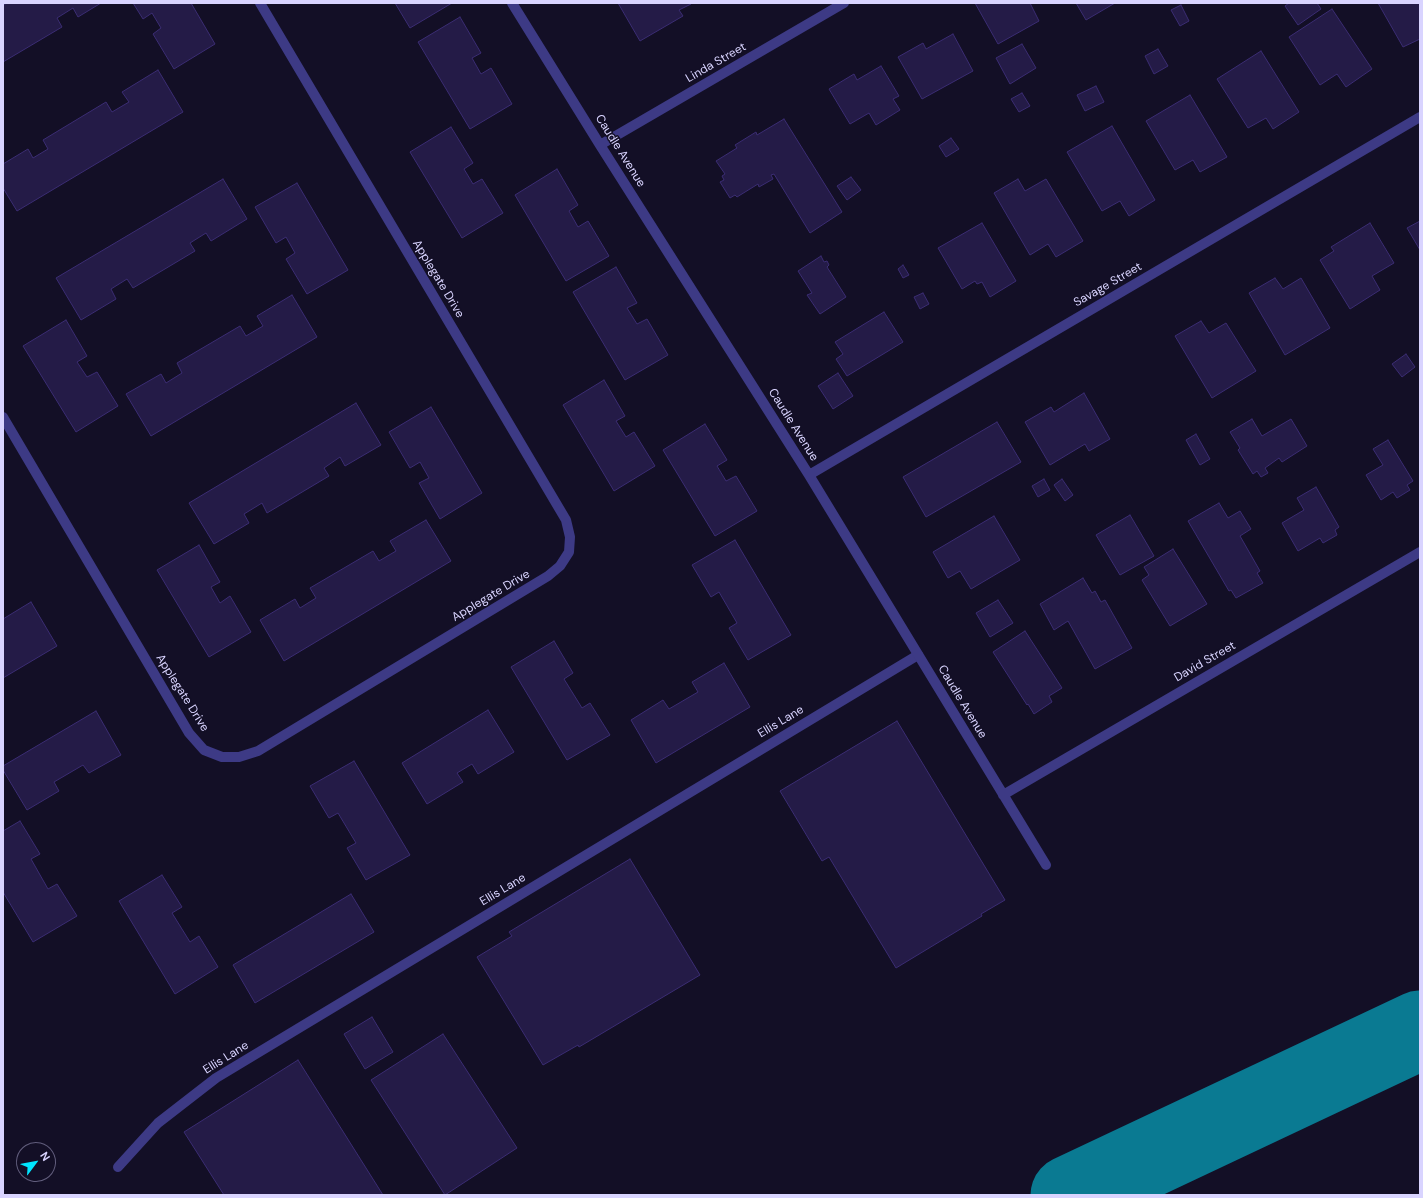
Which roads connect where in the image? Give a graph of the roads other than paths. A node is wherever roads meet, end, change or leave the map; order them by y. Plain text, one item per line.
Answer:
1 (260, 3) edge
2 (512, 3) edge
3 (844, 3) edge
4 (1420, 117) edge
5 (600, 145) junction
6 (3, 417) edge
7 (809, 475) junction
8 (1420, 552) edge
9 (918, 655) junction
10 (1003, 795) junction
11 (1046, 865) dead end
12 (118, 1167) dead end

1 - 6 street, Applegate Drive
2 - 5 street, Caudle Avenue
3 - 5 street, Linda Street
4 - 7 street, Savage Street
5 - 7 street, Caudle Avenue
7 - 9 street, Caudle Avenue
8 - 10 street, David Street
9 - 10 street, Caudle Avenue
9 - 12 street, Ellis Lane
10 - 11 street, Caudle Avenue

